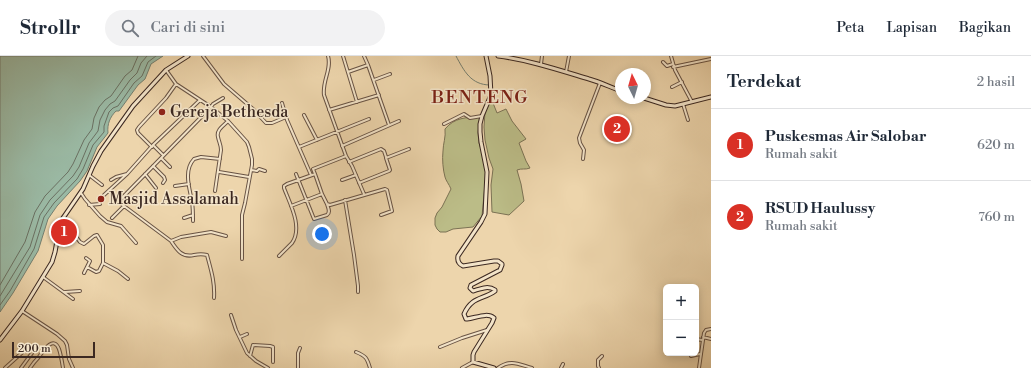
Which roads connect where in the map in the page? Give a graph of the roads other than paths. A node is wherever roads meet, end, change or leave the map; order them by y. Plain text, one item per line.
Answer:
1 (188, 56) edge
2 (202, 56) edge
3 (328, 56) edge
4 (343, 56) edge
5 (364, 56) edge
6 (486, 56) edge
7 (498, 56) edge
8 (542, 56) edge
9 (569, 56) edge
10 (670, 56) edge
11 (519, 58) edge
12 (711, 59) edge
13 (663, 62) dead end
14 (368, 65) junction
15 (541, 65) junction
16 (673, 65) junction
17 (166, 70) junction
18 (348, 72) junction
19 (566, 72) junction
20 (390, 74) dead end
21 (374, 80) junction
22 (682, 82) junction
23 (600, 83) junction
24 (176, 84) junction
25 (672, 87) dead end
26 (615, 89) edge
27 (379, 95) junction
28 (711, 97) edge
29 (222, 98) dead end
30 (200, 100) junction
31 (651, 100) edge
32 (357, 102) junction
33 (692, 102) junction
34 (282, 104) dead end
35 (683, 104) junction
36 (211, 107) junction
37 (329, 110) junction
38 (304, 114) dead end
39 (482, 116) junction
40 (286, 117) junction
41 (369, 119) dead end
42 (688, 120) dead end
43 (228, 121) junction
44 (399, 121) dead end
45 (444, 124) dead end
46 (390, 125) junction
47 (337, 132) junction
48 (317, 140) junction
49 (152, 146) junction
50 (342, 146) junction
51 (299, 147) junction
52 (409, 149) dead end
53 (163, 155) junction
54 (346, 156) junction
55 (161, 158) junction
56 (386, 158) junction
57 (583, 158) dead end
58 (220, 159) junction
59 (349, 162) junction
60 (153, 166) junction
61 (170, 168) dead end
62 (313, 169) junction
63 (251, 170) junction
64 (265, 171) dead end
65 (309, 171) junction
66 (218, 172) junction
67 (127, 174) junction
68 (145, 174) junction
69 (296, 174) dead end
70 (315, 174) junction
71 (89, 175) junction
72 (311, 175) junction
73 (356, 175) junction
74 (249, 177) junction
75 (111, 180) dead end
76 (298, 180) junction
77 (342, 180) dead end
78 (359, 182) junction
79 (163, 183) dead end
80 (189, 184) junction
81 (102, 185) dead end
82 (175, 186) dead end
83 (156, 188) dead end
84 (215, 191) dead end
85 (81, 193) junction
86 (322, 194) junction
87 (364, 194) junction
88 (104, 195) dead end
89 (306, 200) junction
90 (345, 200) junction
91 (100, 204) dead end
92 (326, 204) junction
93 (89, 205) junction
94 (124, 206) junction
95 (290, 206) junction
96 (193, 215) junction
97 (381, 215) dead end
98 (112, 218) dead end
99 (184, 218) dead end
100 (193, 221) dead end
101 (61, 225) junction
102 (226, 236) dead end
103 (171, 241) junction
104 (136, 243) dead end
105 (279, 256) dead end
106 (86, 258) dead end
107 (242, 259) dead end
108 (103, 263) junction
109 (88, 267) junction
110 (84, 273) dead end
111 (42, 277) junction
112 (128, 279) dead end
113 (80, 291) dead end
114 (63, 292) junction
115 (358, 292) dead end
116 (73, 298) dead end
117 (214, 298) dead end
118 (22, 311) junction
119 (230, 315) dead end
120 (711, 329) edge
121 (488, 330) junction
122 (247, 334) dead end
123 (240, 337) junction
124 (703, 339) junction
125 (711, 339) edge
126 (0, 340) edge
127 (699, 340) edge
128 (440, 347) dead end
129 (300, 348) dead end
130 (356, 352) dead end
131 (700, 354) joint
132 (250, 356) junction
133 (602, 356) dead end
134 (273, 362) dead end
135 (474, 362) junction
136 (563, 364) dead end
137 (5, 368) edge
138 (20, 368) edge
139 (30, 368) edge
140 (64, 368) edge
141 (73, 368) edge
142 (268, 368) edge
143 (298, 368) edge
144 (370, 368) edge
145 (462, 368) edge
146 (494, 368) edge
147 (499, 368) edge
148 (532, 368) edge
149 (561, 368) edge
150 (599, 368) edge
151 (698, 368) edge

1 - 17 street
2 - 40 street
3 - 37 street
4 - 18 street
5 - 14 street
6 - 39 street
7 - 11 street
8 - 15 street
9 - 19 street
10 - 16 street
11 - 15 street
12 - 16 street
13 - 16 street
14 - 18 street
14 - 21 street
15 - 19 street
16 - 22 street
17 - 24 street
17 - 71 street
18 - 32 street
19 - 23 street
20 - 21 street
21 - 27 street
22 - 25 street
22 - 33 street
23 - 26 street
23 - 57 street
24 - 30 street
24 - 49 street
27 - 32 street
27 - 46 street
28 - 33 street
29 - 36 street
30 - 36 street
30 - 49 street
31 - 35 street
32 - 37 street
33 - 35 street
34 - 40 street
35 - 42 street
36 - 43 street
36 - 53 street
37 - 47 street
38 - 48 street
39 - 45 street
39 - 121 street
40 - 51 street
41 - 47 street
43 - 58 street
43 - 63 street
44 - 46 street
46 - 50 street
47 - 48 street
47 - 50 street
48 - 51 street
49 - 53 street
49 - 67 street
50 - 54 street
51 - 65 street
52 - 56 street
53 - 55 street
54 - 59 street
54 - 62 street
55 - 60 street
55 - 61 street
56 - 59 street
56 - 78 street
58 - 66 street
58 - 80 street
59 - 73 street
60 - 68 street
60 - 79 street
62 - 65 street
62 - 70 street
63 - 64 street
63 - 74 street
65 - 72 street
66 - 74 street
66 - 84 street
67 - 75 street
67 - 88 street
68 - 83 street
68 - 94 street
69 - 76 street
70 - 72 street
70 - 86 street
71 - 81 street
71 - 85 street
72 - 76 street
73 - 77 street
73 - 78 street
74 - 107 street
76 - 89 street
76 - 95 street
78 - 87 street
80 - 82 street
80 - 96 street
85 - 93 street
85 - 101 street
86 - 89 street
86 - 92 street
87 - 90 street
87 - 97 street
89 - 92 street
89 - 95 street
90 - 92 street
90 - 115 street
91 - 93 street
93 - 104 street
94 - 98 street
94 - 103 street
95 - 105 street
96 - 99 street
96 - 100 street
101 - 108 street
101 - 111 street
102 - 103 street
103 - 117 street
106 - 109 street
108 - 109 street
108 - 112 street
109 - 110 street
111 - 114 street
111 - 118 street
113 - 114 street
114 - 116 street
118 - 126 street
118 - 141 street
119 - 123 street
120 - 124 street
121 - 128 street
121 - 135 street
122 - 123 street
123 - 132 street
124 - 125 street
124 - 127 street
124 - 131 street
129 - 143 street
130 - 144 street
131 - 151 street
132 - 134 street
132 - 142 street
133 - 150 street
135 - 145 street
135 - 146 street
136 - 149 street
137 - 138 street
139 - 140 street
147 - 148 street

